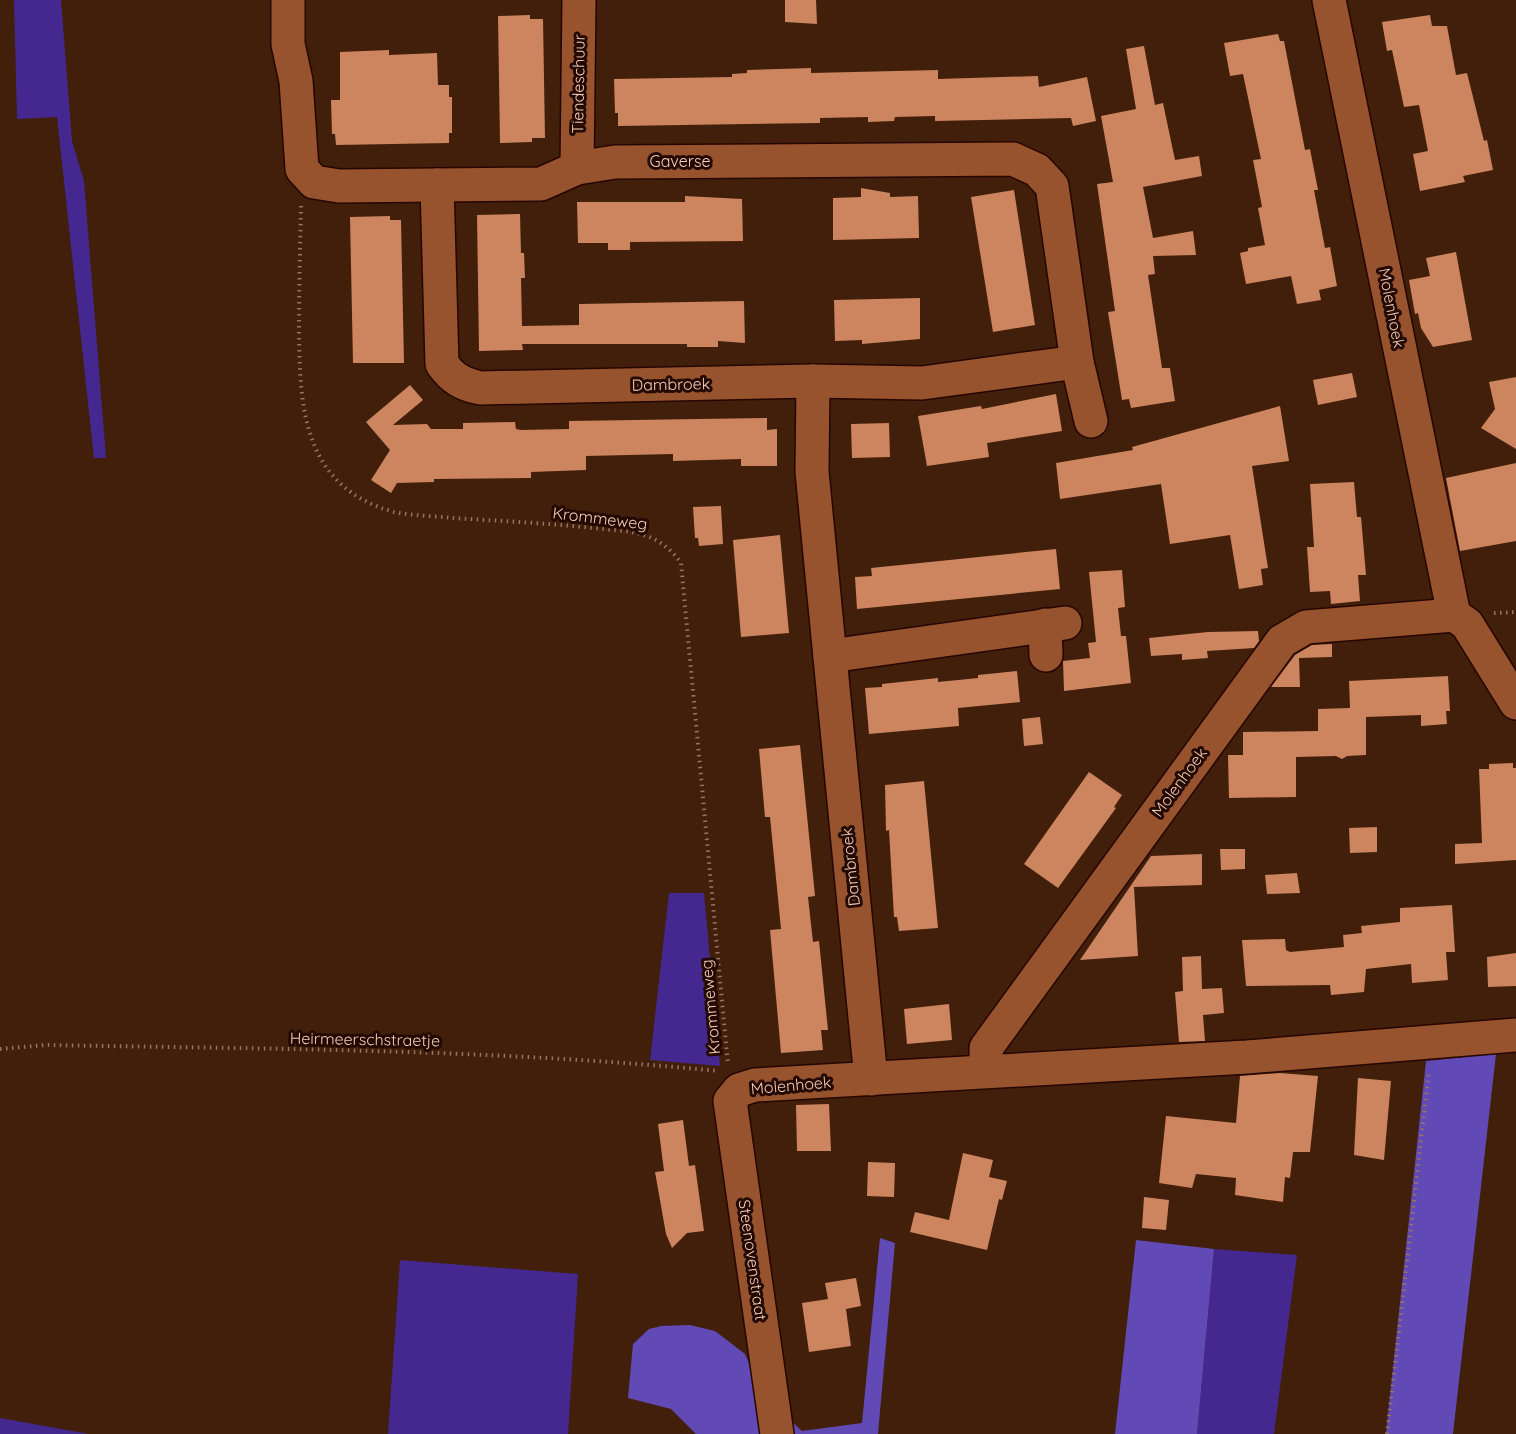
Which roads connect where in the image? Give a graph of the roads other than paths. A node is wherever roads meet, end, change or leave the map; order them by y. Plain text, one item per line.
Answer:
1 (288, 0) edge
2 (579, 0) edge
3 (1329, 0) edge
4 (577, 168) junction
5 (437, 185) junction
6 (1077, 362) junction
7 (813, 381) junction
8 (1091, 421) dead end
9 (1454, 615) junction
10 (1052, 634) dead end
11 (830, 656) junction
12 (1516, 703) edge
13 (1516, 1035) edge
14 (986, 1071) junction
15 (871, 1079) junction
16 (734, 1080) joint
17 (777, 1434) edge

1 - 5 street, Gaverse
2 - 4 street, Tiendeschuur
3 - 9 street, Molenhoek
4 - 5 street, Gaverse
4 - 6 street, Gaverse
5 - 7 street, Dambroek
6 - 7 street
6 - 8 street, Gaverse
7 - 11 street, Dambroek
9 - 12 street
9 - 14 street, Molenhoek
10 - 11 street
11 - 15 street, Dambroek
13 - 14 street, Molenhoek
14 - 15 street, Molenhoek
15 - 16 street, Molenhoek
16 - 17 street, Steenovenstraat

